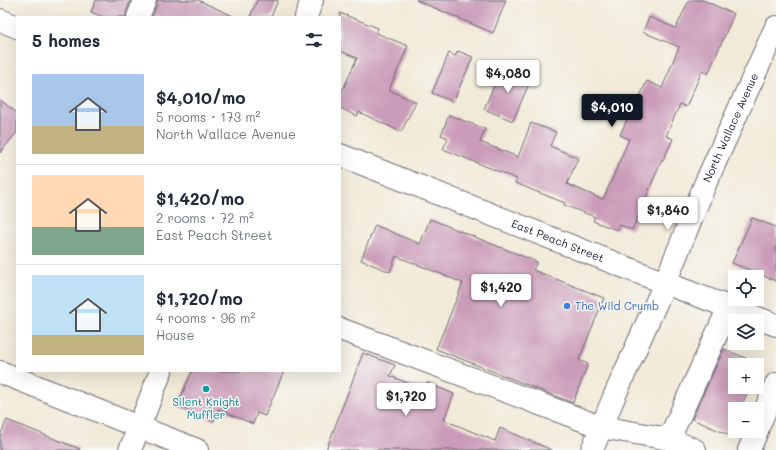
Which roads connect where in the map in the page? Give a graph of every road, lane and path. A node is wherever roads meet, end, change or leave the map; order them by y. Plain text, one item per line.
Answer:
1 (145, 0) edge
2 (312, 0) edge
3 (138, 16) edge
4 (306, 16) edge
5 (0, 20) edge
6 (776, 26) edge
7 (16, 27) edge
8 (341, 155) edge
9 (665, 283) junction
10 (729, 307) junction
11 (776, 325) edge
12 (341, 329) edge
13 (0, 372) edge
14 (161, 372) edge
15 (776, 384) edge
16 (764, 413) edge
17 (602, 427) junction
18 (139, 428) junction
19 (754, 438) edge
20 (669, 439) junction
21 (130, 450) edge
22 (197, 450) edge
23 (592, 450) edge
24 (695, 450) edge
25 (749, 450) edge

1 - 3 street
2 - 4 street
5 - 7 street
6 - 9 street, North Wallace Avenue
8 - 9 street, East Peach Street
9 - 10 street, East Peach Street
9 - 17 street, North Wallace Avenue
10 - 11 street, East Peach Street
10 - 20 street
12 - 17 street
13 - 18 street
14 - 18 street
15 - 16 street
17 - 20 street
17 - 23 street, North Wallace Avenue
18 - 21 street
18 - 22 street
19 - 25 street
20 - 24 street

